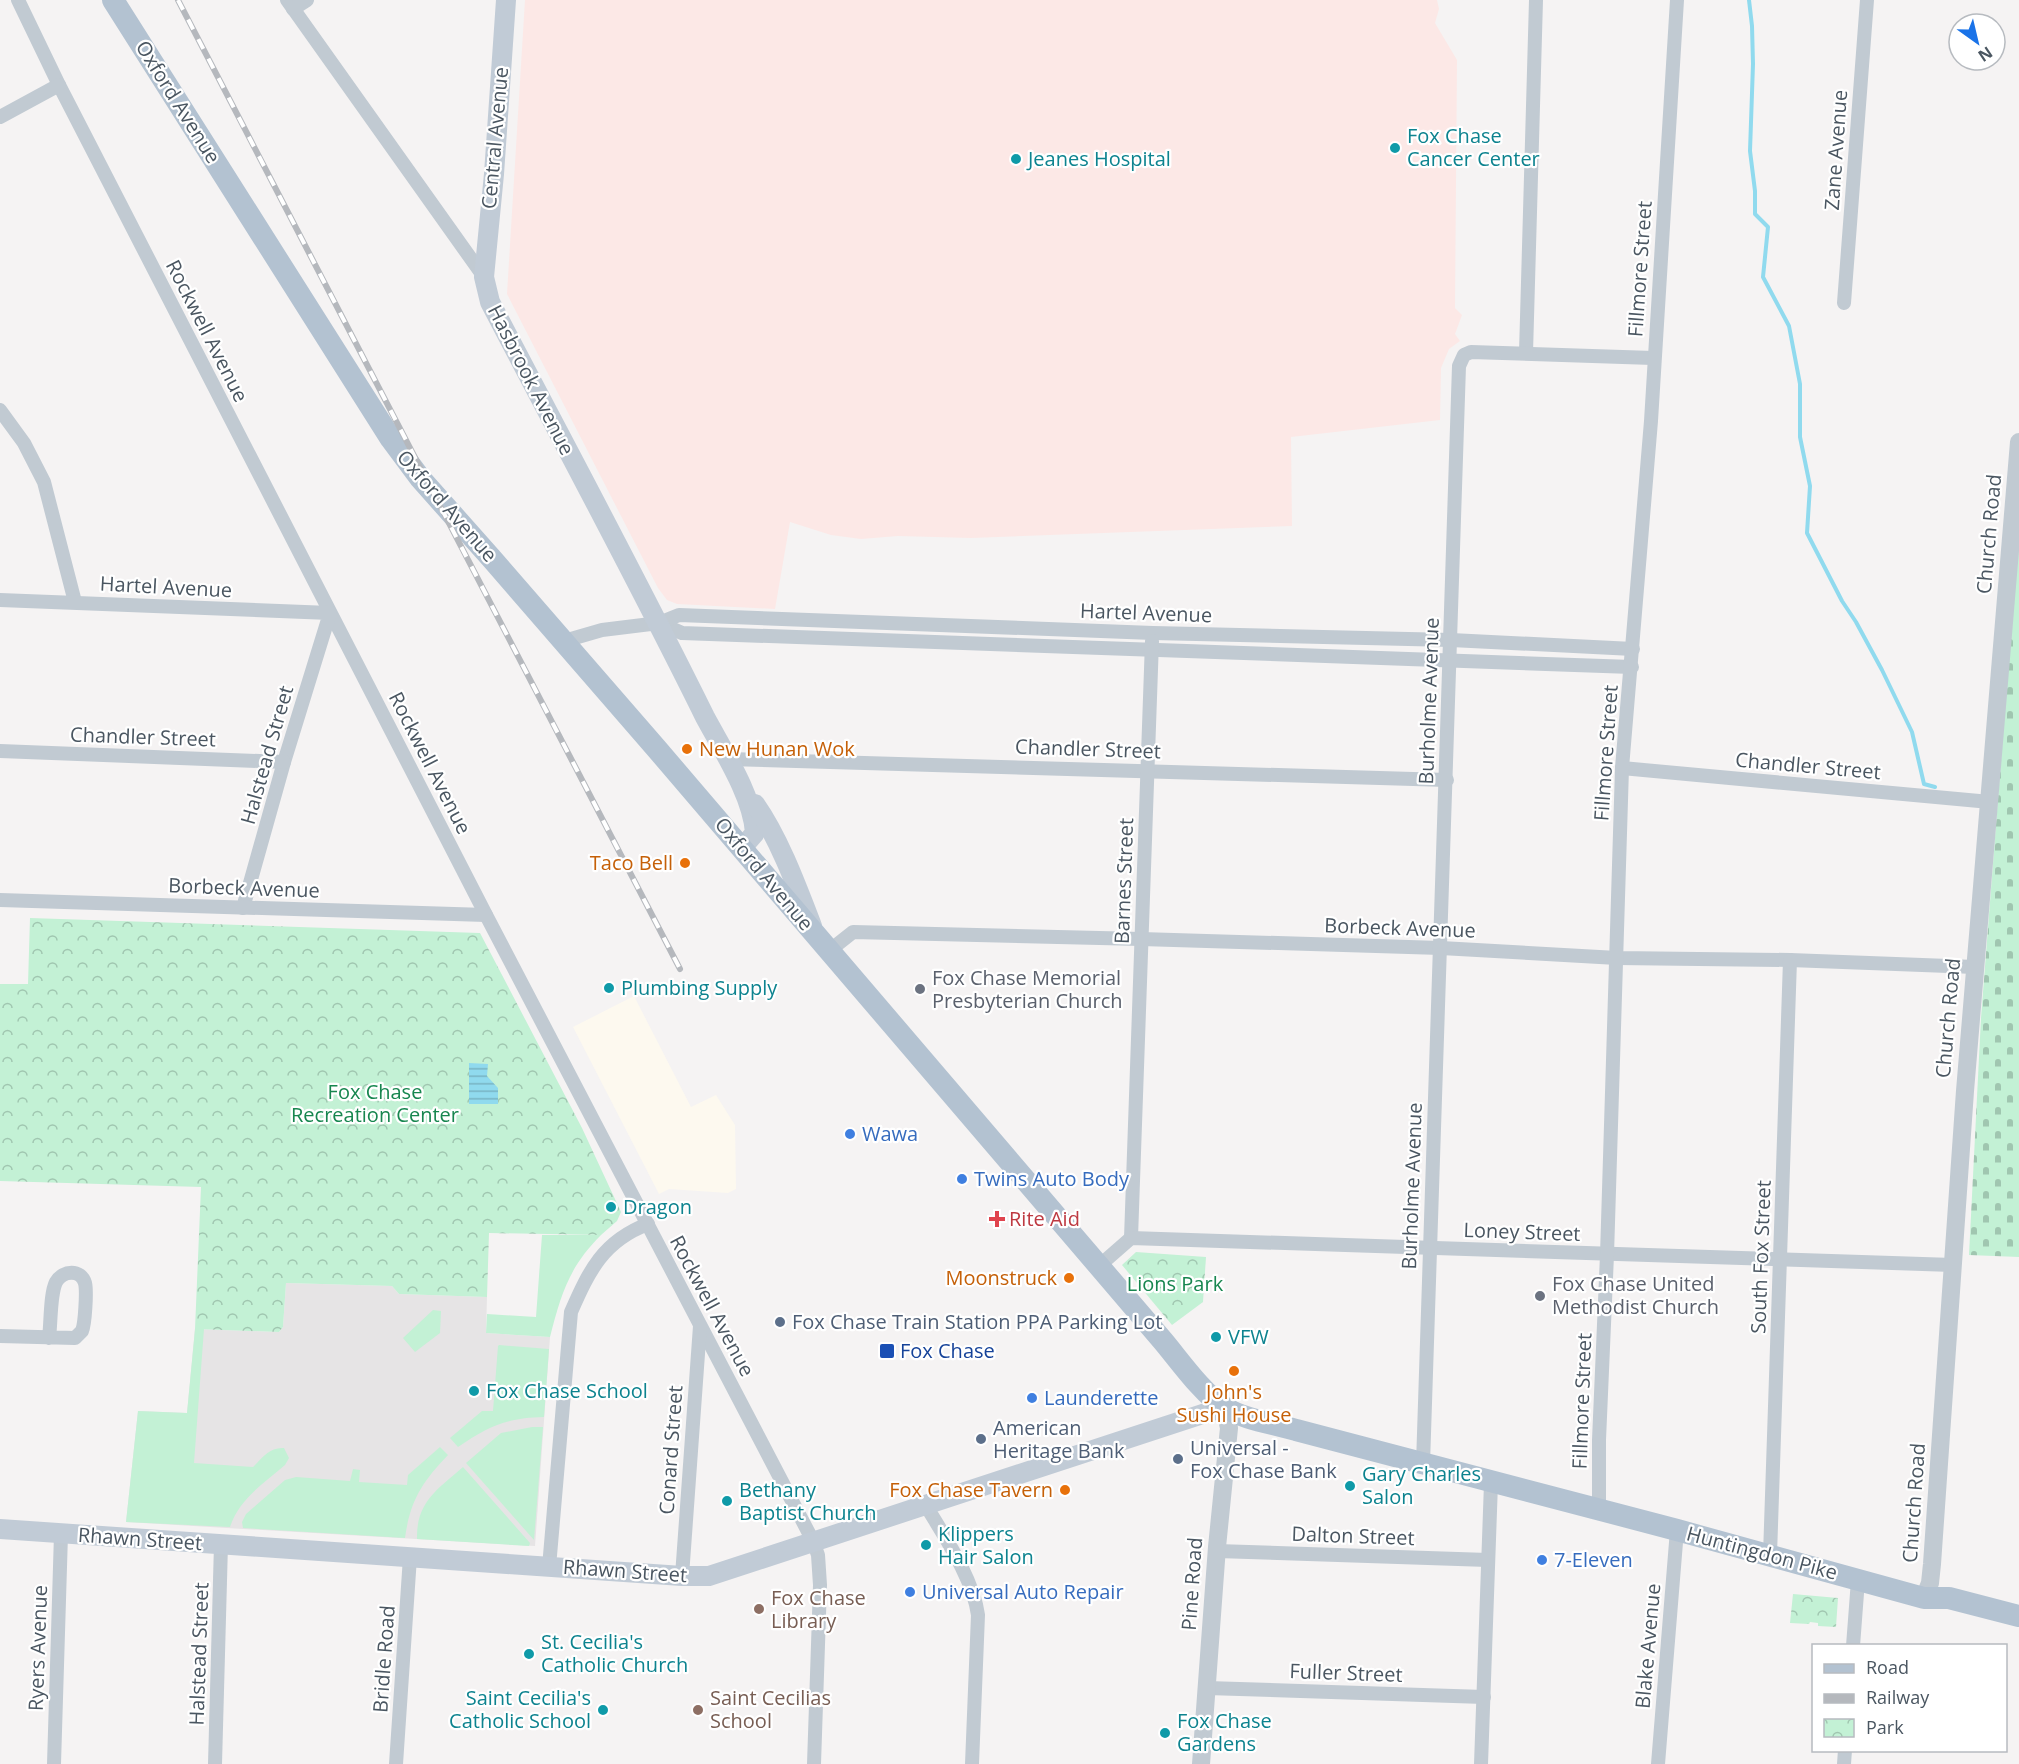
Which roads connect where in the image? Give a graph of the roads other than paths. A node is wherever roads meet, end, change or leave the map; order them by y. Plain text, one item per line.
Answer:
1 (18, 0) edge
2 (113, 0) edge
3 (307, 0) edge
4 (506, 0) edge
5 (1536, 0) edge
6 (1677, 0) edge
7 (1867, 0) edge
8 (290, 4) edge
9 (59, 85) junction
10 (0, 117) edge
11 (484, 277) junction
12 (1844, 303) dead end
13 (1526, 353) junction
14 (1653, 358) junction
15 (0, 411) edge
16 (2019, 442) edge
17 (0, 600) edge
18 (75, 602) junction
19 (330, 613) junction
20 (659, 623) junction
21 (1153, 633) junction
22 (1451, 640) junction
23 (564, 641) junction
24 (1152, 649) junction
25 (1634, 649) junction
26 (1450, 660) junction
27 (1632, 667) junction
28 (0, 751) edge
29 (728, 759) junction
30 (284, 762) junction
31 (1622, 768) junction
32 (1148, 771) junction
33 (1447, 780) junction
34 (740, 783) junction
35 (1990, 802) junction
36 (742, 848) junction
37 (0, 900) edge
38 (243, 908) junction
39 (486, 915) junction
40 (1141, 939) junction
41 (822, 943) junction
42 (1440, 948) junction
43 (1617, 958) junction
44 (1790, 960) junction
45 (1976, 967) junction
46 (648, 1224) junction
47 (1131, 1238) junction
48 (1430, 1248) junction
49 (1607, 1255) junction
50 (1781, 1261) junction
51 (1099, 1266) junction
52 (1953, 1266) junction
53 (700, 1326) junction
54 (0, 1336) edge
55 (49, 1338) junction
56 (1224, 1407) junction
57 (1423, 1464) junction
58 (1491, 1483) junction
59 (925, 1504) junction
60 (1599, 1510) junction
61 (0, 1529) edge
62 (1677, 1530) junction
63 (61, 1534) junction
64 (813, 1541) junction
65 (221, 1544) junction
66 (1217, 1551) junction
67 (1770, 1555) junction
68 (410, 1557) junction
69 (1488, 1560) junction
70 (549, 1567) junction
71 (682, 1576) junction
72 (1858, 1580) junction
73 (1924, 1598) junction
74 (2019, 1616) edge
75 (2019, 1628) edge
76 (1853, 1644) edge
77 (1207, 1688) junction
78 (1484, 1697) junction
79 (54, 1764) edge
80 (215, 1764) edge
81 (396, 1764) edge
82 (814, 1764) edge
83 (972, 1764) edge
84 (1201, 1764) edge
85 (1481, 1764) edge
86 (1658, 1764) edge

1 - 9 street, Rockwell Avenue
2 - 23 main road, Oxford Avenue
3 - 8 street
4 - 11 main road, Central Avenue
5 - 13 street
6 - 14 street, Fillmore Street
7 - 12 street, Zane Avenue
8 - 11 street, Hasbrook Avenue
9 - 10 street
9 - 19 street, Rockwell Avenue
11 - 20 main road, Hasbrook Avenue
13 - 14 street
13 - 22 street, Burholme Avenue
14 - 25 street, Fillmore Street
15 - 18 street
16 - 35 street, Church Road
17 - 18 street, Hartel Avenue
18 - 19 street, Hartel Avenue
19 - 30 street, Halstead Street
19 - 39 street, Rockwell Avenue
20 - 21 street, Hartel Avenue
20 - 23 street, Hartel Avenue
20 - 24 street, Hartel Avenue
20 - 29 main road, Hasbrook Avenue
21 - 22 street, Hartel Avenue
21 - 24 street, Barnes Street
22 - 25 street, Hartel Avenue
22 - 26 street, Burholme Avenue
23 - 36 main road, Oxford Avenue
24 - 26 street, Hartel Avenue
24 - 32 street, Barnes Street
25 - 27 street, Fillmore Street
26 - 27 street, Hartel Avenue
26 - 33 street, Burholme Avenue
27 - 31 street, Fillmore Street
28 - 30 street, Chandler Street
29 - 32 street, Chandler Street
29 - 34 main road, Hasbrook Avenue
30 - 38 street, Halstead Street
31 - 35 street, Chandler Street
31 - 43 street, Fillmore Street
32 - 33 street, Chandler Street
32 - 40 street, Barnes Street
33 - 42 street, Burholme Avenue
34 - 36 main road, Hasbrook Avenue
34 - 41 main road, Hasbrook Avenue
35 - 45 street, Church Road
36 - 41 main road, Oxford Avenue
37 - 38 street, Borbeck Avenue
38 - 39 street, Borbeck Avenue
39 - 46 street, Rockwell Avenue
40 - 41 street, Borbeck Avenue
40 - 42 street, Borbeck Avenue
40 - 47 street, Barnes Street
41 - 51 main road, Oxford Avenue
42 - 43 street, Borbeck Avenue
42 - 48 street, Burholme Avenue
43 - 44 street, Borbeck Avenue
43 - 49 street, Fillmore Street
44 - 45 street, Borbeck Avenue
44 - 50 street, South Fox Street
45 - 52 street, Church Road
46 - 53 street, Rockwell Avenue
46 - 70 street
47 - 48 street, Loney Street
47 - 51 street
48 - 49 street, Loney Street
48 - 57 street, Burholme Avenue
49 - 50 street, Loney Street
49 - 60 street, Fillmore Street
50 - 52 street, Loney Street
50 - 67 street, South Fox Street
51 - 56 main road, Oxford Avenue
52 - 73 street, Church Road
53 - 64 street, Rockwell Avenue
53 - 71 street, Conard Street
54 - 55 street
55 - 55 street
56 - 57 main road, Oxford Avenue
56 - 59 main road, Rhawn Street
56 - 66 street, Pine Road
57 - 58 main road, Oxford Avenue
58 - 60 main road, Oxford Avenue
58 - 69 street
59 - 64 main road, Rhawn Street
59 - 83 street
60 - 62 main road, Huntingdon Pike
61 - 63 main road, Rhawn Street
62 - 67 main road, Huntingdon Pike
62 - 86 street, Blake Avenue
63 - 65 main road, Rhawn Street
63 - 79 street, Ryers Avenue
64 - 71 main road, Rhawn Street
64 - 82 street, Rockwell Avenue
65 - 68 main road, Rhawn Street
65 - 80 street, Halstead Street
66 - 69 street, Dalton Street
66 - 77 street, Pine Road
67 - 72 main road, Huntingdon Pike
68 - 70 main road, Rhawn Street
68 - 81 street, Bridle Road
69 - 78 street
70 - 71 main road, Rhawn Street
72 - 73 main road, Huntingdon Pike
72 - 76 street
73 - 74 main road, Huntingdon Pike
73 - 75 main road, Huntingdon Pike
77 - 78 street, Fuller Street
77 - 84 street, Pine Road
78 - 85 street

